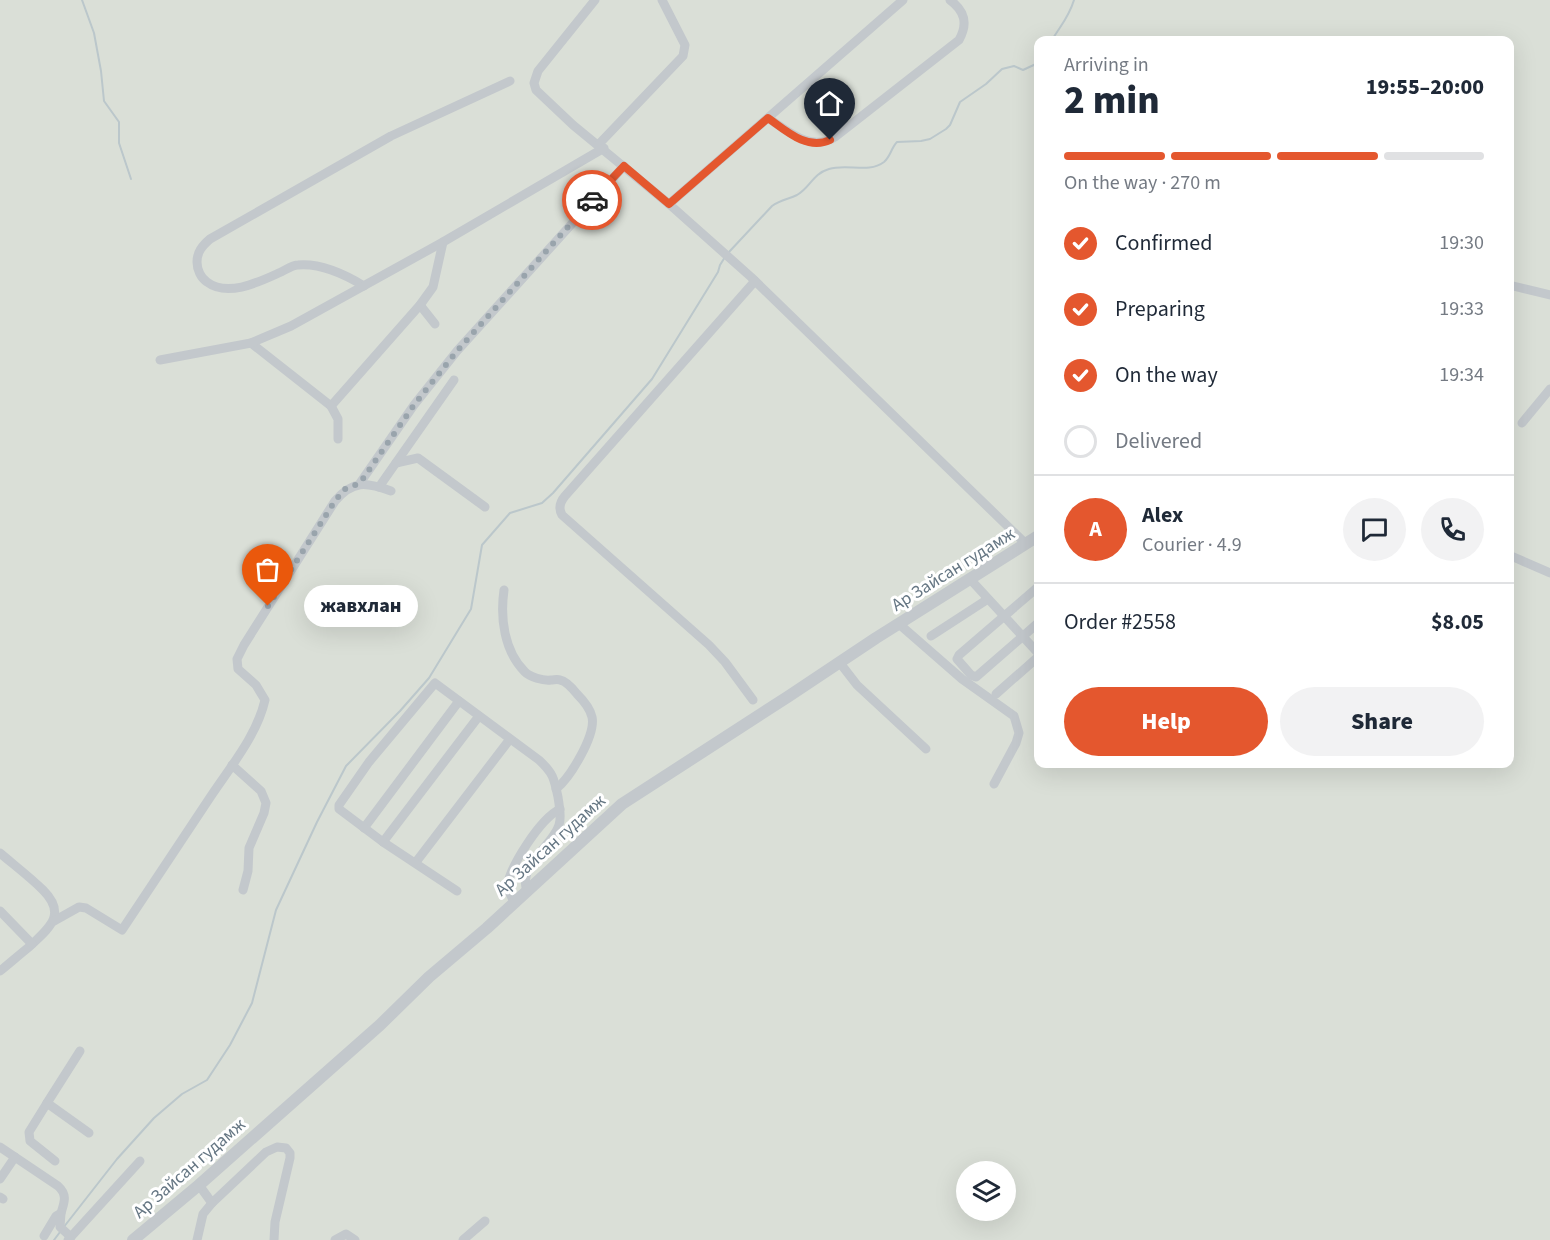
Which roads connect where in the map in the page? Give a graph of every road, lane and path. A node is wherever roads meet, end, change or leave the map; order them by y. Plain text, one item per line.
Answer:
1 (595, 0) edge
2 (662, 0) edge
3 (903, 0) edge
4 (951, 0) edge
5 (510, 81) dead end
6 (768, 118) junction
7 (601, 146) junction
8 (624, 166) junction
9 (669, 204) junction
10 (443, 242) junction
11 (755, 280) junction
12 (364, 286) junction
13 (1514, 286) edge
14 (1550, 295) edge
15 (420, 305) junction
16 (435, 324) dead end
17 (251, 343) junction
18 (160, 360) dead end
19 (454, 380) dead end
20 (1550, 389) edge
21 (330, 406) junction
22 (1522, 423) dead end
23 (338, 439) dead end
24 (396, 463) junction
25 (360, 483) junction
26 (379, 487) junction
27 (391, 491) dead end
28 (485, 507) dead end
29 (1034, 539) edge
30 (1026, 544) junction
31 (1514, 557) edge
32 (1550, 573) edge
33 (970, 579) junction
34 (504, 590) dead end
35 (1034, 591) edge
36 (988, 599) junction
37 (1005, 617) junction
38 (899, 624) junction
39 (1034, 627) edge
40 (930, 636) dead end
41 (1023, 637) junction
42 (1034, 650) edge
43 (1034, 659) edge
44 (840, 663) junction
45 (996, 694) dead end
46 (753, 700) dead end
47 (459, 701) junction
48 (479, 716) junction
49 (510, 739) junction
50 (926, 749) dead end
51 (232, 765) junction
52 (994, 784) dead end
53 (556, 789) junction
54 (560, 809) junction
55 (364, 828) junction
56 (383, 842) junction
57 (0, 854) edge
58 (416, 862) junction
59 (243, 890) dead end
60 (527, 890) junction
61 (457, 891) dead end
62 (514, 902) junction
63 (0, 911) edge
64 (54, 921) junction
65 (32, 944) junction
66 (0, 971) edge
67 (80, 1051) dead end
68 (47, 1103) junction
69 (89, 1133) dead end
70 (0, 1147) edge
71 (15, 1157) junction
72 (55, 1161) dead end
73 (140, 1161) dead end
74 (0, 1179) edge
75 (199, 1185) junction
76 (212, 1203) junction
77 (61, 1214) junction
78 (485, 1221) dead end
79 (44, 1236) dead end
80 (69, 1238) edge
81 (133, 1240) edge
82 (197, 1240) edge
83 (274, 1240) edge
84 (335, 1240) edge
85 (356, 1240) edge
86 (463, 1240) edge

1 - 7 street
2 - 7 street
3 - 6 street
4 - 6 street
5 - 12 street
6 - 9 street
7 - 8 street
7 - 10 street
8 - 9 street
8 - 25 street
9 - 11 street
10 - 12 street
10 - 15 street
11 - 30 street
11 - 46 street
12 - 17 street
13 - 14 street
15 - 16 street
15 - 21 street
17 - 18 street
17 - 21 street
19 - 24 street
20 - 22 street
21 - 23 street
24 - 26 street
24 - 28 street
25 - 26 street
25 - 51 street
26 - 27 street
29 - 30 street, Ар Зайсан гудамж
30 - 33 street, Ар Зайсан гудамж
31 - 32 street
33 - 36 street
33 - 38 street, Ар Зайсан гудамж
34 - 53 street
35 - 37 street
36 - 37 street
36 - 40 street
37 - 41 street
37 - 41 street
38 - 44 street, Ар Зайсан гудамж
38 - 52 street
39 - 41 street
41 - 42 street
43 - 45 street
44 - 50 street
44 - 60 street, Ар Зайсан гудамж
47 - 48 street
47 - 55 street
47 - 55 street
48 - 49 street
48 - 56 street
49 - 53 street
49 - 58 street
51 - 59 street
51 - 64 street
53 - 54 street
54 - 60 street
54 - 62 street
55 - 56 street
56 - 58 street
57 - 64 street
58 - 61 street
60 - 62 street, Ар Зайсан гудамж
62 - 75 street, Ар Зайсан гудамж
63 - 65 street
64 - 65 street
65 - 66 street
67 - 68 street
68 - 69 street
68 - 72 street
70 - 71 street
71 - 74 street
71 - 77 street
73 - 80 street
75 - 76 street
75 - 81 street, Ар Зайсан гудамж
76 - 82 street
76 - 83 street
77 - 79 street
77 - 80 street
78 - 86 street
84 - 85 street

